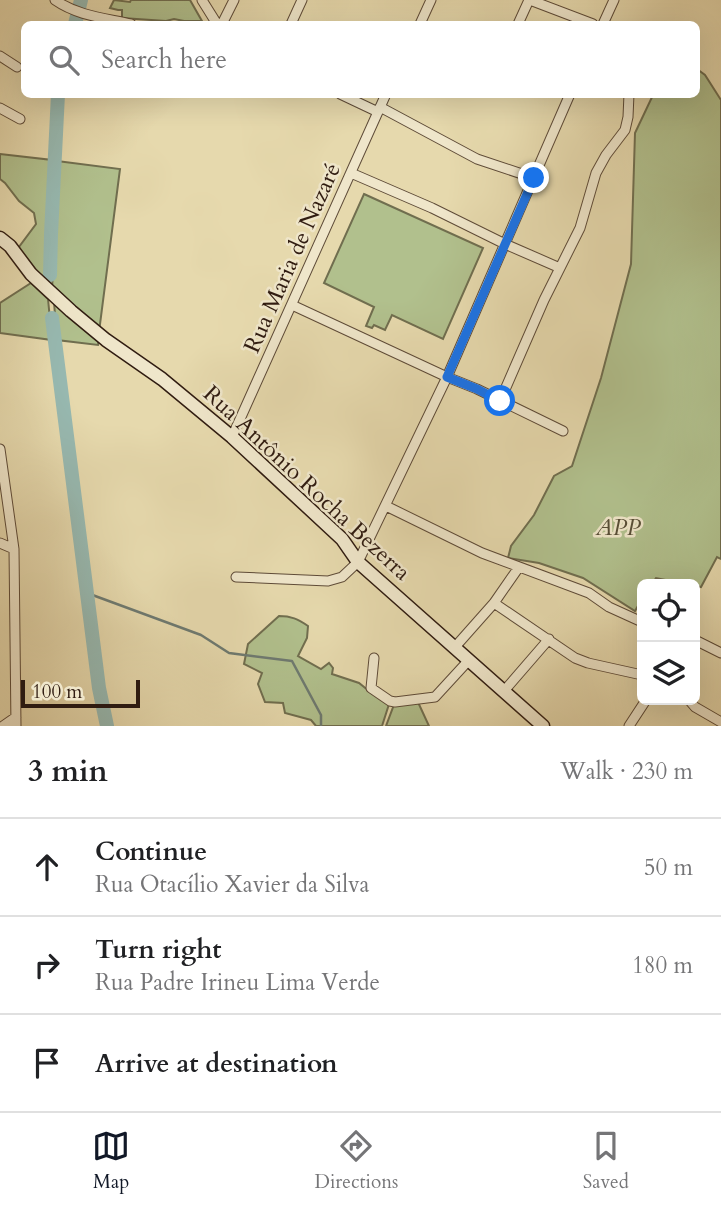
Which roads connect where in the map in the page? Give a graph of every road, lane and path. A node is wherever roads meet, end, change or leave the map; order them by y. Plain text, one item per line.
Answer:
1 (55, 0) edge
2 (202, 0) edge
3 (234, 0) edge
4 (302, 0) edge
5 (431, 0) edge
6 (530, 0) edge
7 (614, 0) edge
8 (116, 21) edge
9 (217, 21) edge
10 (221, 21) edge
11 (292, 21) edge
12 (421, 21) edge
13 (520, 21) edge
14 (585, 21) edge
15 (604, 21) edge
16 (0, 56) edge
17 (17, 67) dead end
18 (350, 98) edge
19 (384, 98) edge
20 (568, 98) edge
21 (629, 98) edge
22 (0, 108) edge
23 (379, 110) junction
24 (20, 119) dead end
25 (351, 173) junction
26 (534, 178) junction
27 (5, 242) edge
28 (505, 244) junction
29 (560, 268) junction
30 (292, 304) junction
31 (447, 377) junction
32 (500, 401) junction
33 (563, 431) dead end
34 (232, 437) junction
35 (0, 449) edge
36 (2, 475) edge
37 (386, 506) junction
38 (0, 543) edge
39 (14, 549) junction
40 (358, 562) junction
41 (519, 567) junction
42 (236, 577) dead end
43 (494, 603) junction
44 (637, 620) edge
45 (549, 639) junction
46 (699, 642) edge
47 (455, 646) junction
48 (721, 653) edge
49 (374, 658) dead end
50 (469, 660) junction
51 (637, 674) edge
52 (504, 691) junction
53 (643, 705) edge
54 (693, 705) edge
55 (16, 721) edge
56 (721, 722) edge
57 (2, 726) edge
58 (543, 726) edge
59 (629, 726) edge

1 - 8 street
2 - 9 street
3 - 10 street
4 - 11 street
5 - 12 street
6 - 13 street
6 - 14 street
7 - 15 street
16 - 17 street
18 - 23 street
19 - 23 street, Rua Maria de Nazaré
20 - 26 street
21 - 29 street
22 - 24 street
23 - 25 street, Rua Maria de Nazaré
23 - 26 street
25 - 28 street
25 - 30 street, Rua Maria de Nazaré
26 - 28 street
27 - 34 street, Rua Antônio Rocha Bezerra
28 - 29 street
28 - 31 street
29 - 32 street
30 - 31 street
30 - 34 street, Rua Maria de Nazaré
31 - 32 street
31 - 37 street
32 - 33 street
34 - 40 street, Rua Antônio Rocha Bezerra
35 - 36 street
36 - 39 street
37 - 40 street
37 - 41 street
38 - 39 street
39 - 55 street
40 - 42 street
40 - 47 street, Rua Antônio Rocha Bezerra
41 - 43 street
41 - 44 street
43 - 45 street
43 - 47 street
45 - 51 street
45 - 52 street
46 - 48 street
47 - 50 street, Rua Antônio Rocha Bezerra
49 - 50 street
50 - 52 street, Rua Antônio Rocha Bezerra
52 - 58 street, Rua Antônio Rocha Bezerra
53 - 59 street
54 - 56 street
55 - 57 street

